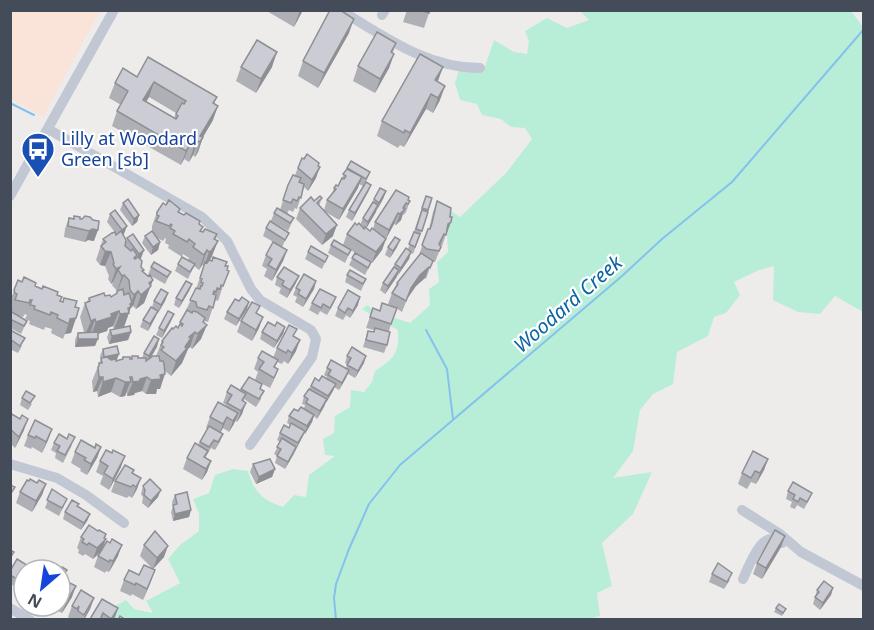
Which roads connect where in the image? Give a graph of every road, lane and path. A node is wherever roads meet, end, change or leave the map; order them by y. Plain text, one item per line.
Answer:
1 (114, 10) edge
2 (340, 10) edge
3 (480, 68) dead end
4 (48, 129) junction
5 (10, 196) edge
6 (250, 445) dead end
7 (10, 464) edge
8 (742, 510) dead end
9 (124, 523) dead end
10 (801, 552) junction
11 (743, 579) dead end
12 (864, 586) edge
13 (10, 608) edge
14 (30, 620) edge

1 - 4 street
2 - 3 street
4 - 5 street
4 - 6 street
7 - 9 street
8 - 10 street
10 - 11 street
10 - 12 street
13 - 14 street

